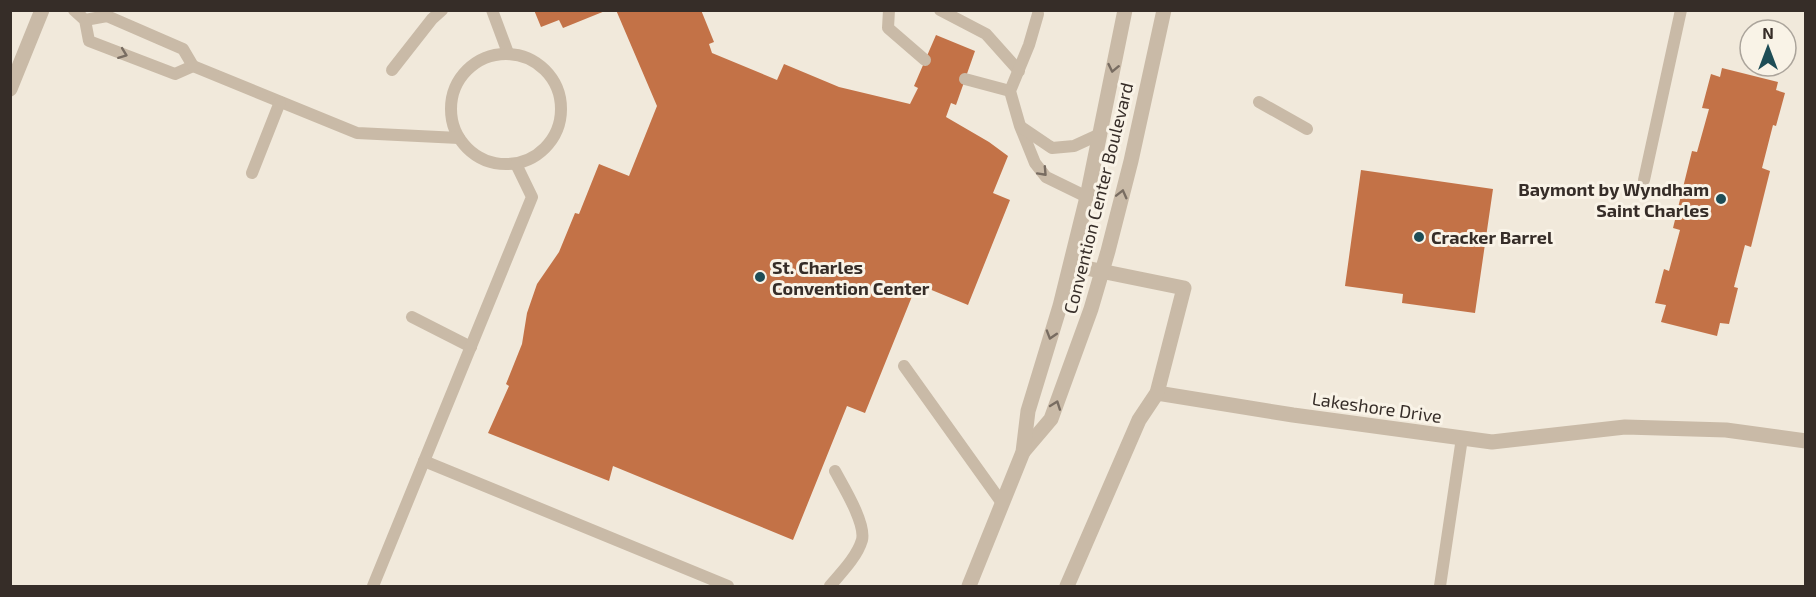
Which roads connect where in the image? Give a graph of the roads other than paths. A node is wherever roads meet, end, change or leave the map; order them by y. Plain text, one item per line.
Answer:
1 (42, 10) edge
2 (74, 10) edge
3 (442, 10) edge
4 (492, 10) edge
5 (889, 10) edge
6 (940, 10) edge
7 (1125, 10) edge
8 (1164, 10) edge
9 (1681, 10) edge
10 (1038, 14) dead end
11 (85, 20) junction
12 (508, 53) junction
13 (925, 60) dead end
14 (193, 66) junction
15 (392, 70) dead end
16 (1019, 71) junction
17 (965, 79) dead end
18 (10, 89) edge
19 (1010, 91) junction
20 (279, 102) junction
21 (1259, 102) dead end
22 (1020, 126) junction
23 (1307, 129) dead end
24 (1098, 135) junction
25 (459, 138) junction
26 (516, 164) junction
27 (252, 173) dead end
28 (1644, 180) dead end
29 (1087, 197) junction
30 (1071, 264) junction
31 (1102, 272) junction
32 (412, 317) dead end
33 (471, 347) junction
34 (904, 366) dead end
35 (1157, 393) junction
36 (1462, 438) junction
37 (1806, 441) edge
38 (1023, 453) junction
39 (424, 461) junction
40 (835, 471) dead end
41 (1002, 503) junction
42 (373, 586) edge
43 (728, 586) edge
44 (830, 586) edge
45 (969, 586) edge
46 (1067, 586) edge
47 (1440, 586) edge

1 - 18 street
2 - 11 lane
3 - 15 lane
4 - 12 lane
5 - 13 lane
6 - 16 lane
7 -> 24 street, Convention Center Boulevard
31 -> 8 street, Convention Center Boulevard
9 - 28 lane
10 - 16 lane
11 - 14 lane
11 -> 14 lane
12 - 25 lane
12 - 26 lane
14 - 20 lane
16 - 19 lane
17 - 19 lane
19 - 22 lane
20 - 25 lane
20 - 27 lane
21 - 23 lane
22 - 24 lane
22 -> 29 lane
24 - 29 street, Convention Center Boulevard
25 - 26 lane
26 - 33 lane
29 - 30 street, Convention Center Boulevard
30 - 31 street
30 -> 38 street, Convention Center Boulevard
31 - 35 street
38 -> 31 street, Convention Center Boulevard
32 - 33 lane
33 - 39 lane
34 - 41 lane
35 - 36 street, Lakeshore Drive
35 - 46 street
36 - 37 street, Lakeshore Drive
36 - 47 lane
38 - 41 street, Convention Center Boulevard
39 - 42 lane
39 - 43 lane
40 - 44 lane
41 - 45 street, Convention Center Boulevard

